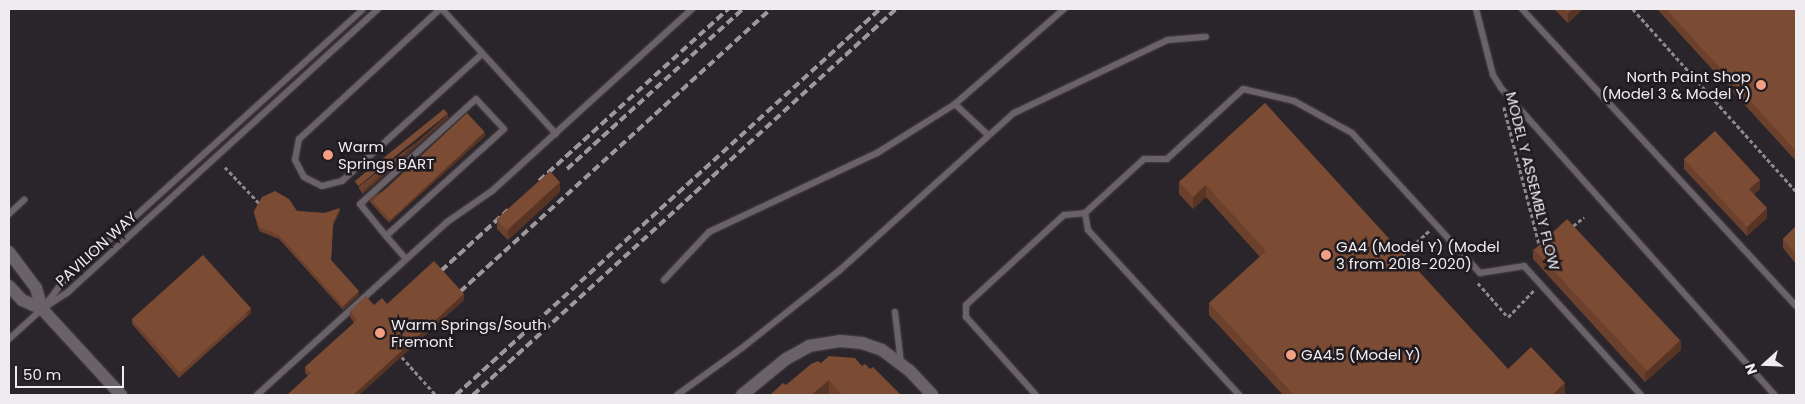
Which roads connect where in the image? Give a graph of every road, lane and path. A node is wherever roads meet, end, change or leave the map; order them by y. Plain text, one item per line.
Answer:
1 (363, 9) edge
2 (378, 9) edge
3 (441, 9) edge
4 (692, 9) edge
5 (1064, 9) edge
6 (1476, 9) edge
7 (1522, 9) edge
8 (1633, 9) edge
9 (1206, 37) dead end
10 (482, 54) junction
11 (955, 104) junction
12 (1503, 105) dead end
13 (556, 134) junction
14 (987, 134) junction
15 (225, 167) dead end
16 (1796, 191) edge
17 (24, 200) dead end
18 (265, 208) edge
19 (1084, 213) junction
20 (9, 214) edge
21 (1584, 217) dead end
22 (1573, 226) edge
23 (386, 236) junction
24 (1437, 237) dead end
25 (1541, 248) edge
26 (9, 252) edge
27 (406, 259) junction
28 (1395, 263) edge
29 (664, 280) dead end
30 (1476, 281) dead end
31 (1541, 284) dead end
32 (9, 286) edge
33 (1796, 306) edge
34 (42, 309) junction
35 (895, 312) dead end
36 (9, 339) edge
37 (402, 357) edge
38 (901, 363) junction
39 (121, 395) edge
40 (257, 395) edge
41 (436, 395) edge
42 (677, 395) edge
43 (742, 395) edge
44 (932, 395) edge
45 (1036, 395) edge
46 (1239, 395) edge
47 (1641, 395) edge
48 (1775, 395) edge

1 - 34 lane, PAVILION WAY
2 - 34 lane, PAVILION WAY
3 - 10 lane
3 - 10 lane
4 - 13 lane
5 - 11 lane
6 - 48 lane
7 - 33 lane
8 - 16 path
9 - 14 lane
10 - 13 lane
11 - 14 lane
11 - 29 lane
12 - 25 path, MODEL Y ASSEMBLY FLOW
13 - 27 lane
14 - 42 lane
15 - 18 path
17 - 20 lane
19 - 45 lane
19 - 46 lane
19 - 47 lane
21 - 22 path
23 - 23 lane
23 - 27 lane
24 - 28 path
26 - 34 street
27 - 40 lane
30 - 31 path, MODEL Y ASSEMBLY FLOW
32 - 34 street
34 - 36 lane
34 - 39 street
35 - 38 lane
37 - 41 path
38 - 43 street
38 - 44 street

